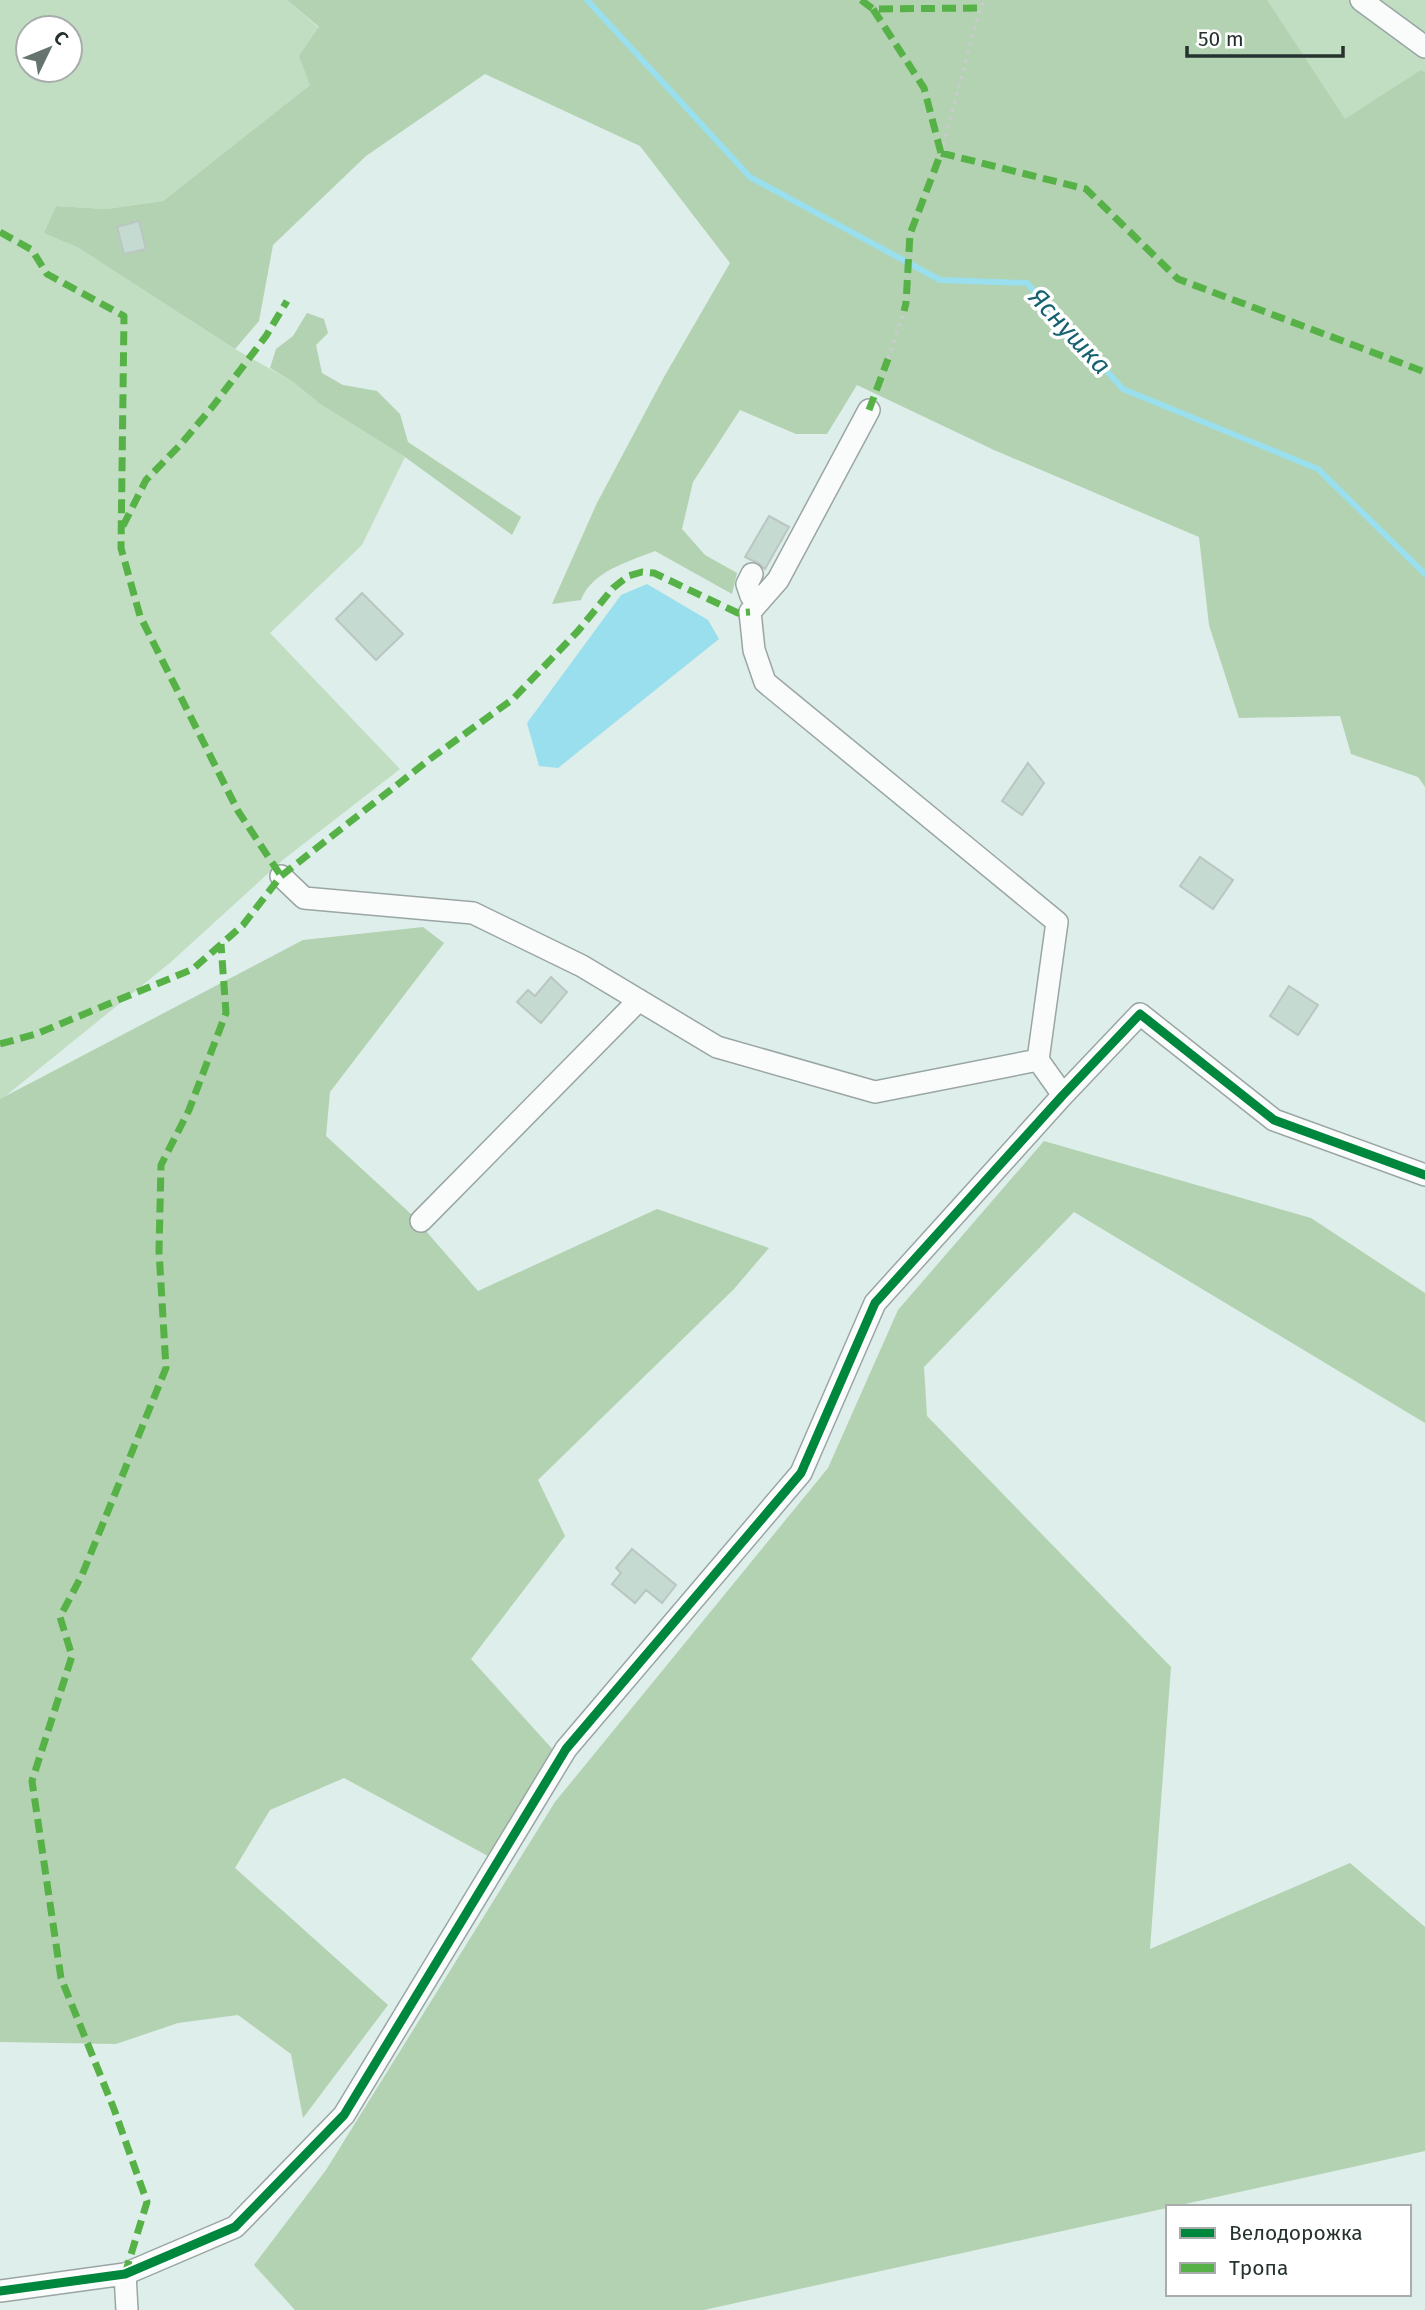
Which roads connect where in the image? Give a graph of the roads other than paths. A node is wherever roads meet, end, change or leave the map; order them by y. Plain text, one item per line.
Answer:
1 (1361, 0) edge
2 (1425, 47) edge
3 (869, 410) dead end
4 (752, 574) dead end
5 (759, 602) junction
6 (281, 876) dead end
7 (639, 1000) junction
8 (1038, 1060) junction
9 (1063, 1095) junction
10 (1425, 1175) edge
11 (421, 1222) dead end
12 (125, 2274) junction
13 (0, 2291) edge
14 (127, 2310) edge

1 - 2 street
3 - 5 street
4 - 5 street
5 - 8 street
6 - 7 street
7 - 8 street
7 - 11 street
8 - 9 street
9 - 10 street
9 - 12 street
12 - 13 street
12 - 14 street

